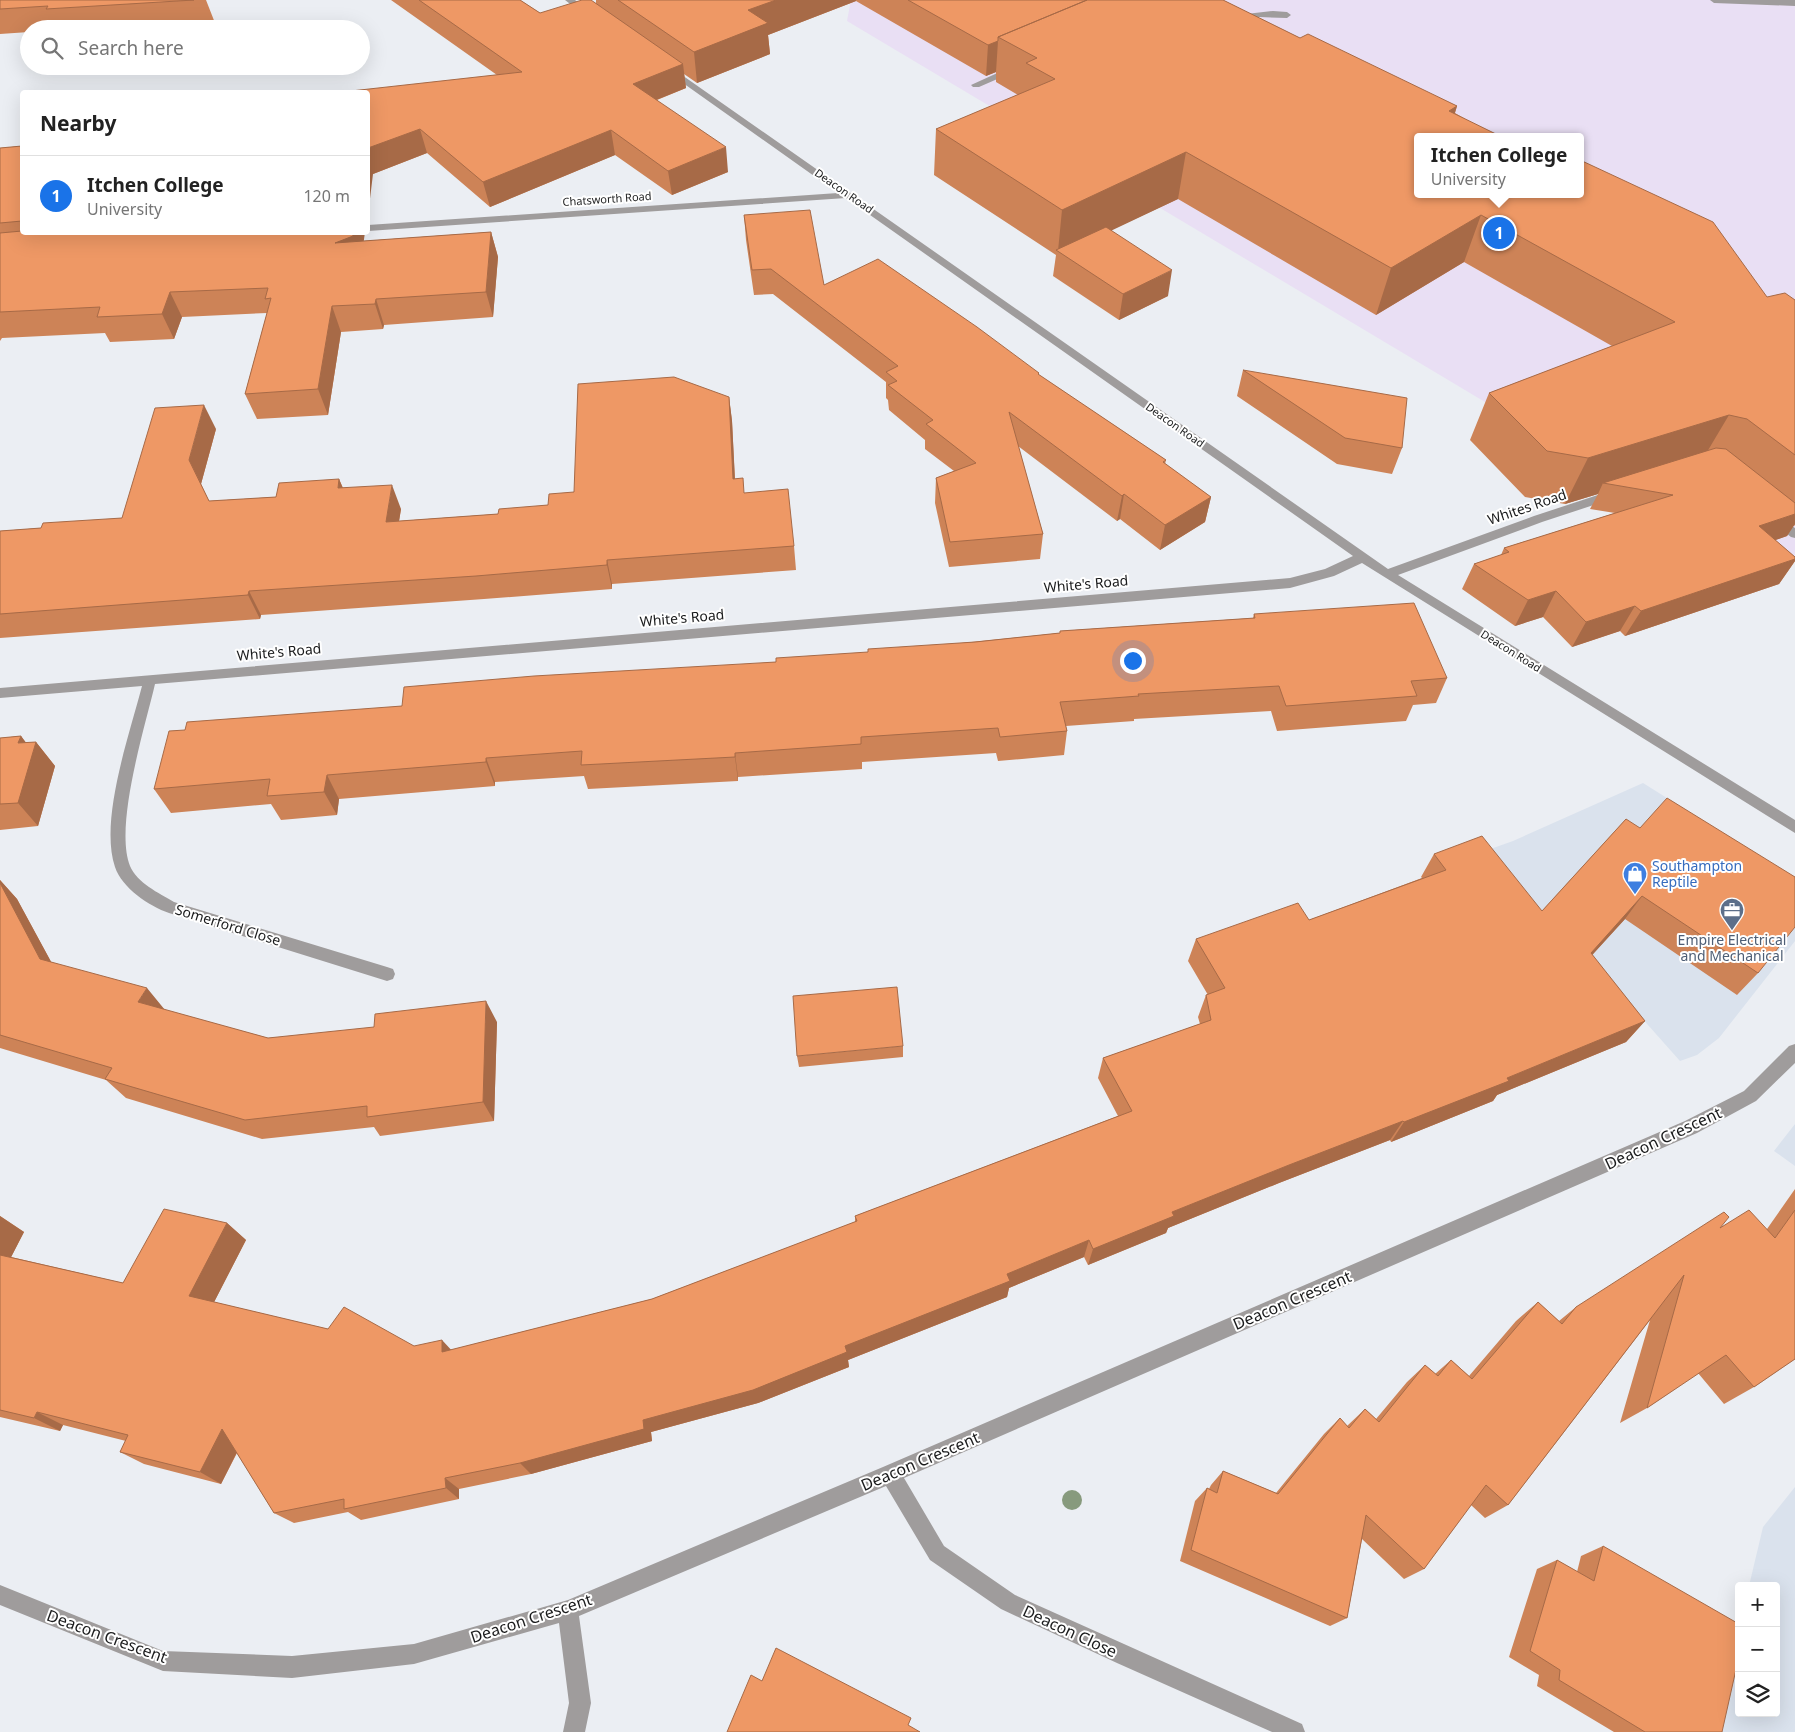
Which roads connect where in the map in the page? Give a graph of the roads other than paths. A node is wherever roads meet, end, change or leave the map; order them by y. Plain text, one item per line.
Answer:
1 (569, 0) edge
2 (1714, 0) edge
3 (1743, 1) edge
4 (1795, 3) edge
5 (1286, 15) dead end
6 (597, 20) edge
7 (1224, 22) edge
8 (662, 64) edge
9 (1021, 65) edge
10 (976, 85) dead end
11 (849, 195) junction
12 (370, 228) edge
13 (1626, 490) edge
14 (1764, 510) edge
15 (1795, 534) edge
16 (1363, 557) junction
17 (1387, 574) junction
18 (150, 679) junction
19 (0, 693) edge
20 (1795, 827) edge
21 (387, 974) dead end
22 (1795, 1051) edge
23 (890, 1474) junction
24 (0, 1595) edge
25 (568, 1610) junction
26 (574, 1732) edge
27 (1294, 1732) edge

1 - 6 street
2 - 3 street
3 - 4 street
5 - 7 street
8 - 11 street, Deacon Road
9 - 10 street
11 - 12 street, Chatsworth Road
11 - 16 street, Deacon Road
13 - 17 street, Whites Road
14 - 15 street
16 - 17 street, Deacon Road
16 - 18 street, White's Road
17 - 20 street, Deacon Road
18 - 19 street, White's Road
18 - 21 street, Somerford Close
22 - 23 street, Deacon Crescent
23 - 25 street, Deacon Crescent
23 - 27 street, Deacon Close
24 - 25 street, Deacon Crescent
25 - 26 street

